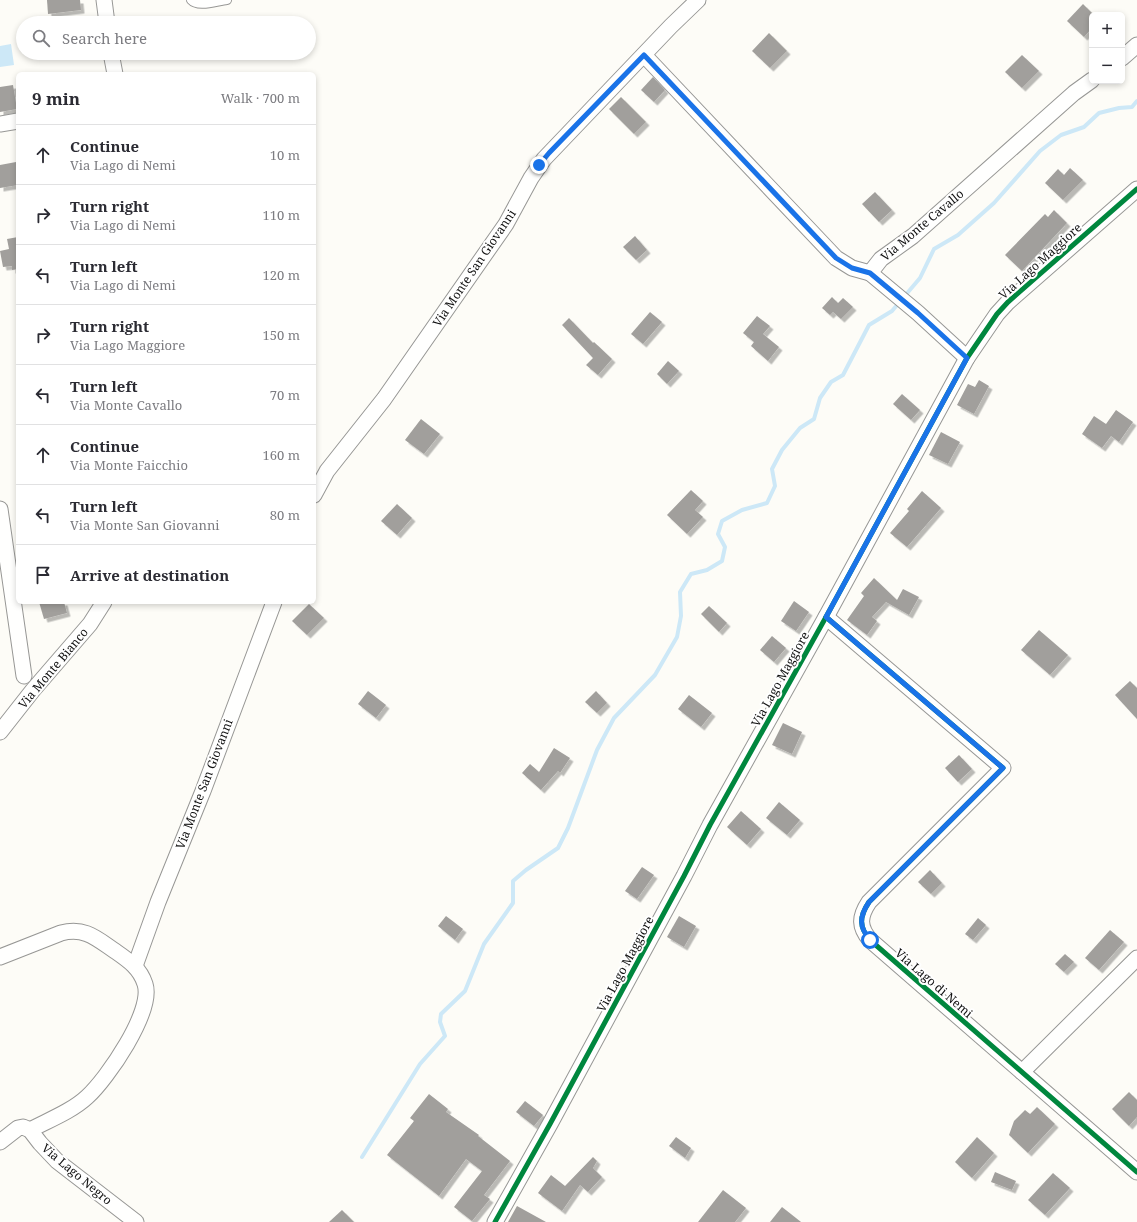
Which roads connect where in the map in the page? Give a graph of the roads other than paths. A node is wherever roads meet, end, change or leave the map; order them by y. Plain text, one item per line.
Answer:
1 (104, 0) edge
2 (191, 0) edge
3 (227, 0) edge
4 (698, 0) edge
5 (106, 16) edge
6 (1137, 45) edge
7 (644, 55) junction
8 (1125, 55) edge
9 (113, 60) edge
10 (114, 72) edge
11 (1089, 82) edge
12 (16, 121) edge
13 (0, 124) edge
14 (1137, 189) edge
15 (870, 273) junction
16 (967, 358) junction
17 (316, 491) edge
18 (1, 519) edge
19 (103, 604) edge
20 (273, 604) edge
21 (826, 617) junction
22 (24, 676) dead end
23 (0, 732) edge
24 (0, 957) edge
25 (1137, 958) edge
26 (136, 966) junction
27 (1022, 1072) junction
28 (30, 1130) junction
29 (0, 1142) edge
30 (1137, 1172) edge
31 (136, 1222) edge
32 (495, 1222) edge

1 - 5 street
2 - 3 lane
4 - 7 street, Via Monte San Giovanni
6 - 8 street
7 - 15 street
7 - 17 street, Via Monte San Giovanni
9 - 10 street
11 - 15 street, Via Monte Cavallo
12 - 13 street
14 - 16 street, Via Lago Maggiore
15 - 16 street
16 - 21 street, Via Lago Maggiore
18 - 22 street
19 - 23 street, Via Monte Bianco
20 - 26 street, Via Monte San Giovanni
21 - 27 street, Via Lago di Nemi
21 - 32 street, Via Lago Maggiore
24 - 26 street
25 - 27 street
26 - 28 street
27 - 30 street, Via Lago di Nemi
28 - 29 street
28 - 31 street, Via Lago Negro

